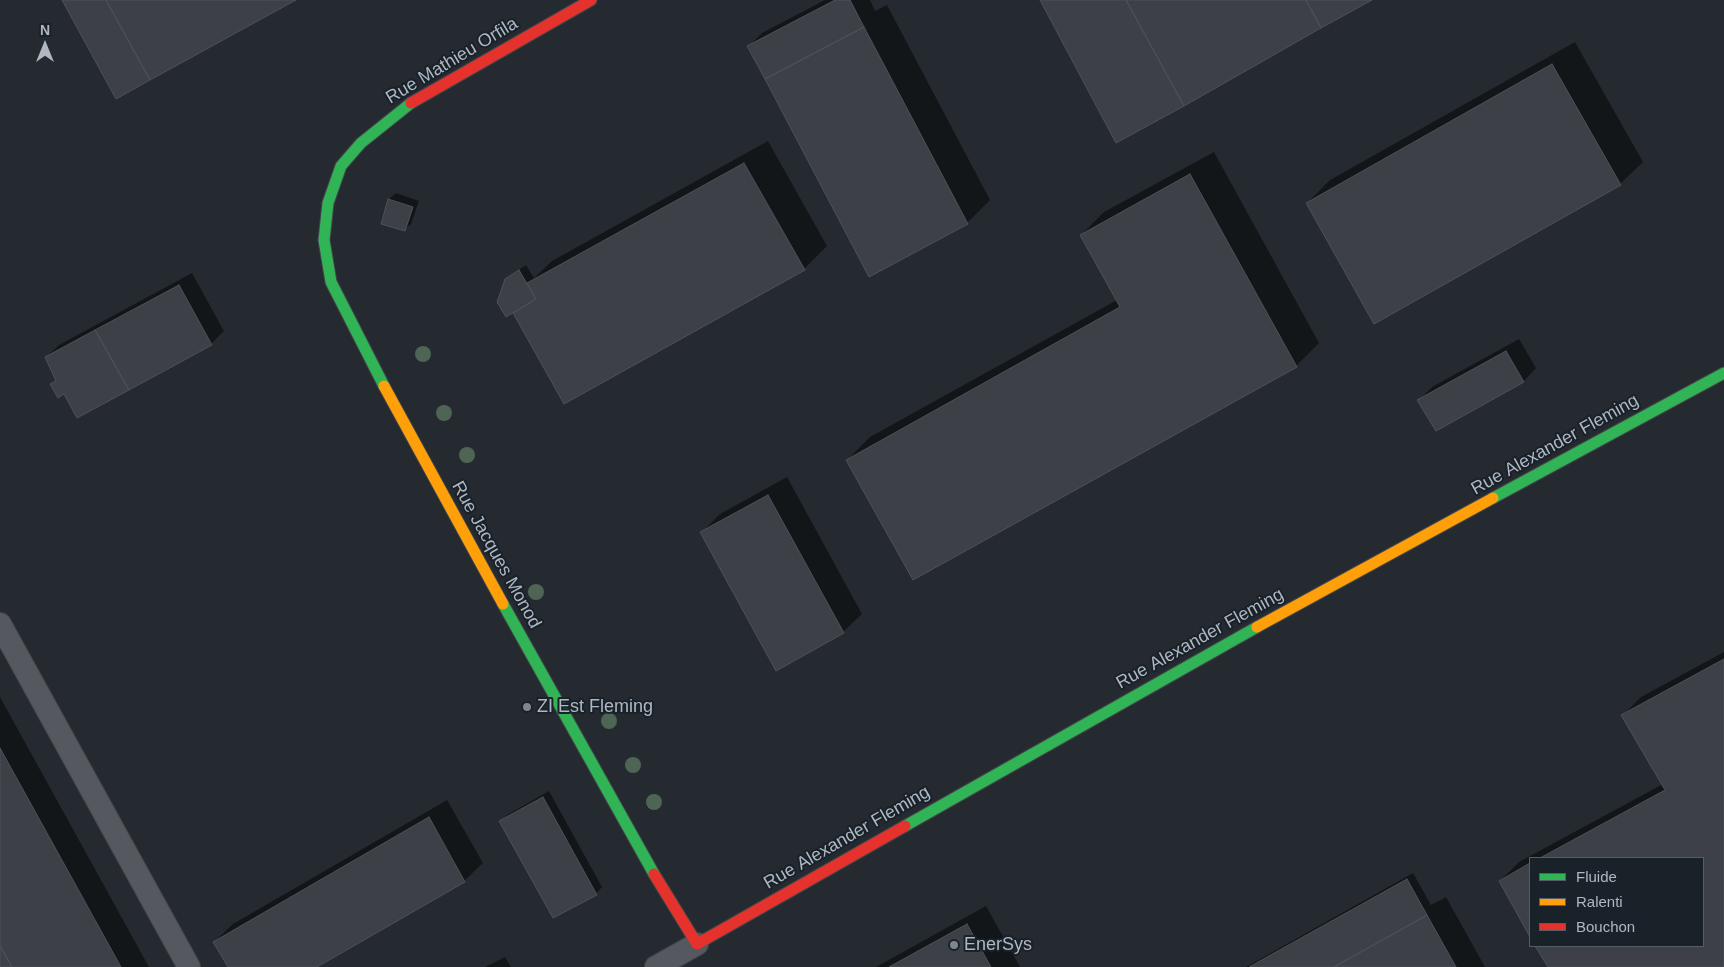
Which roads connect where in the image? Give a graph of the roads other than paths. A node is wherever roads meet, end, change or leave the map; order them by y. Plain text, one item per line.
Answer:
1 (591, 0) edge
2 (341, 166) joint
3 (1724, 373) edge
4 (0, 624) edge
5 (697, 944) junction
6 (189, 967) edge
7 (656, 967) edge

1 - 2 street, Rue Mathieu Orfila
2 - 5 street, Rue Jacques Monod
3 - 5 street, Rue Alexander Fleming
4 - 6 lane
5 - 7 lane

